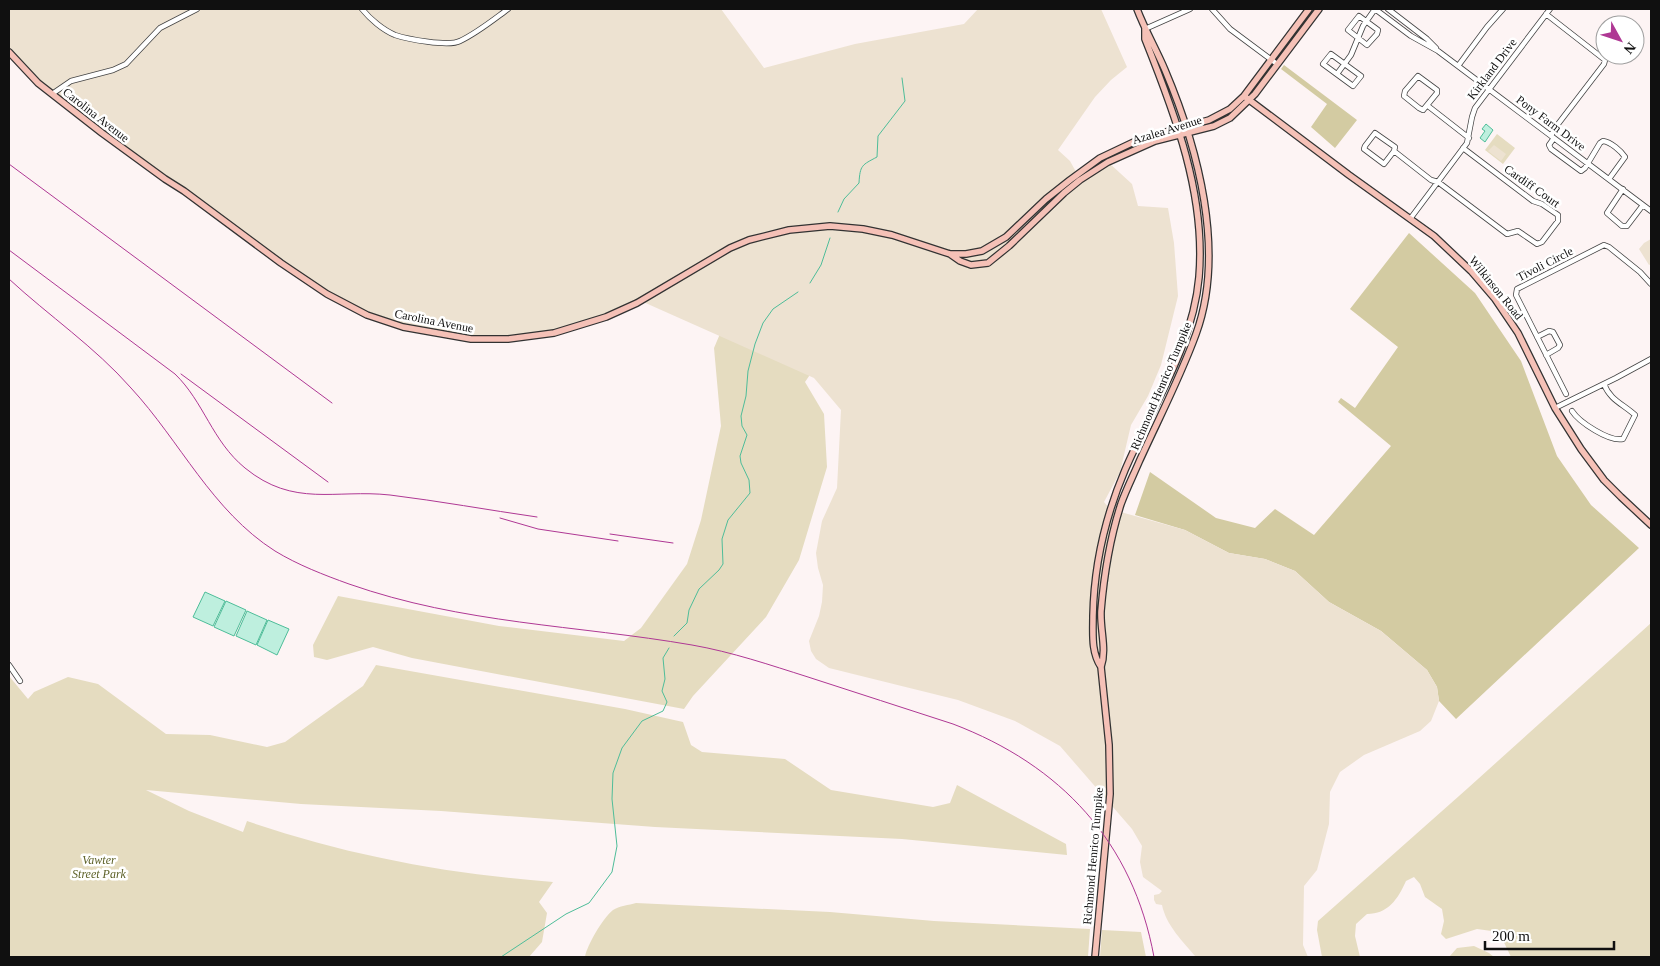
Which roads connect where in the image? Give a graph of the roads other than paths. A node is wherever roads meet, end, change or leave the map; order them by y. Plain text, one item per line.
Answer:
1 (197, 9) edge
2 (362, 9) edge
3 (508, 9) edge
4 (1137, 9) edge
5 (1190, 9) edge
6 (1212, 9) edge
7 (1309, 9) edge
8 (1319, 9) edge
9 (1375, 9) edge
10 (1388, 9) edge
11 (1503, 9) edge
12 (1550, 9) edge
13 (1546, 14) junction
14 (1366, 20) junction
15 (1145, 29) junction
16 (1358, 39) junction
17 (1438, 51) junction
18 (9, 52) edge
19 (1272, 60) junction
20 (1278, 64) junction
21 (1344, 64) junction
22 (1458, 66) junction
23 (1337, 74) junction
24 (1490, 89) junction
25 (52, 94) junction
26 (1244, 96) junction
27 (1250, 100) junction
28 (1428, 106) junction
29 (1185, 126) junction
30 (1179, 132) junction
31 (1187, 133) junction
32 (1553, 137) junction
33 (1469, 138) junction
34 (1463, 148) junction
35 (1394, 151) junction
36 (1587, 163) junction
37 (1609, 179) junction
38 (1438, 182) junction
39 (1623, 190) junction
40 (1643, 205) junction
41 (1651, 211) edge
42 (1410, 219) junction
43 (830, 226) joint
44 (950, 254) junction
45 (1651, 284) edge
46 (1537, 337) junction
47 (1546, 355) junction
48 (1651, 358) edge
49 (1604, 384) junction
50 (1566, 394) dead end
51 (1555, 408) junction
52 (1572, 411) dead end
53 (1651, 525) edge
54 (9, 665) edge
55 (1101, 667) junction
56 (20, 681) dead end
57 (1094, 957) edge

1 - 25 street
2 - 3 street
4 - 15 main road, Richmond Henrico Turnpike
5 - 15 street
6 - 19 street
7 - 19 main road, Azalea Avenue
8 - 20 main road, Azalea Avenue
9 - 14 street
9 - 17 street, Pony Farm Drive
10 - 17 street, Pony Farm Drive
11 - 22 street
12 - 13 street, Kirkland Drive
13 - 24 street, Kirkland Drive
13 - 32 street
14 - 16 street
14 - 16 street
14 - 16 street
15 - 29 main road, Richmond Henrico Turnpike
15 - 30 main road, Richmond Henrico Turnpike
16 - 21 street
17 - 22 street, Pony Farm Drive
18 - 25 main road, Carolina Avenue
19 - 20 street
19 - 26 main road, Azalea Avenue
20 - 27 main road, Azalea Avenue
21 - 23 street
21 - 23 street
21 - 23 street
22 - 24 street, Pony Farm Drive
24 - 32 street, Pony Farm Drive
24 - 33 street, Kirkland Drive
25 - 43 main road, Carolina Avenue
26 - 27 main road, Wilkinson Road
26 - 29 main road, Azalea Avenue
27 - 31 main road, Azalea Avenue
27 - 42 main road, Wilkinson Road
28 - 28 street
28 - 33 street
29 - 30 main road, Azalea Avenue
29 - 31 main road, Richmond Henrico Turnpike
30 - 31 main road, Azalea Avenue
30 - 44 main road, Azalea Avenue
30 - 44 main road, Azalea Avenue
30 - 55 main road, Richmond Henrico Turnpike
31 - 55 main road, Richmond Henrico Turnpike
32 - 36 street, Pony Farm Drive
32 - 36 street
33 - 34 street, Kirkland Drive
34 - 38 street, Kirkland Drive
34 - 38 street, Cardiff Court
35 - 35 street
35 - 38 street
36 - 37 street, Pony Farm Drive
36 - 37 street
37 - 39 street, Pony Farm Drive
38 - 42 street, Kirkland Drive
39 - 40 street, Pony Farm Drive
39 - 40 street
40 - 41 street, Pony Farm Drive
42 - 51 main road, Wilkinson Road
43 - 44 main road, Azalea Avenue
45 - 46 street, Tivoli Circle
46 - 47 street, Tivoli Circle
46 - 47 street
47 - 50 street, Tivoli Circle
48 - 49 street
49 - 51 street
49 - 52 street
51 - 53 main road, Wilkinson Road
54 - 56 street
55 - 57 main road, Richmond Henrico Turnpike

